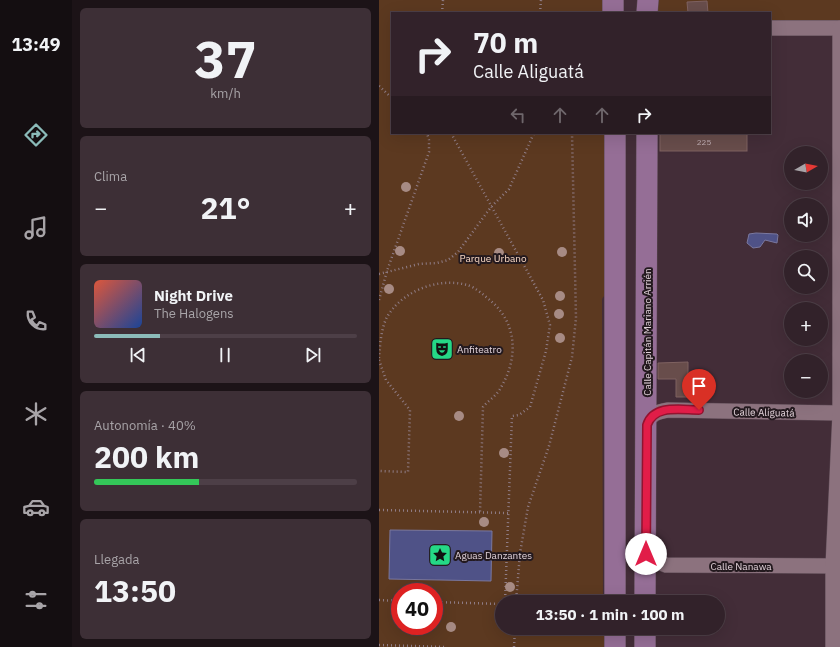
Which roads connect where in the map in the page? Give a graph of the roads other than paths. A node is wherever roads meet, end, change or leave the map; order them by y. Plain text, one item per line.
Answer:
1 (613, 0) edge
2 (613, 12) edge
3 (771, 28) edge
4 (840, 28) edge
5 (615, 134) edge
6 (647, 134) edge
7 (840, 413) edge
8 (647, 425) junction
9 (646, 554) junction
10 (836, 566) edge
11 (615, 595) edge
12 (645, 595) edge
13 (615, 635) edge
14 (645, 635) edge
15 (615, 647) edge
16 (645, 647) edge
17 (833, 647) edge

1 - 2 street
3 - 4 street
4 - 7 street
5 - 11 street
6 - 8 street, Calle Capitán Mariano Arrién
7 - 8 street, Calle Aliguatá
7 - 10 street
8 - 9 street, Calle Capitán Mariano Arrién
9 - 10 street, Calle Nanawa
9 - 12 street, Calle Capitán Mariano Arrién
10 - 17 street
13 - 15 street
14 - 16 street

